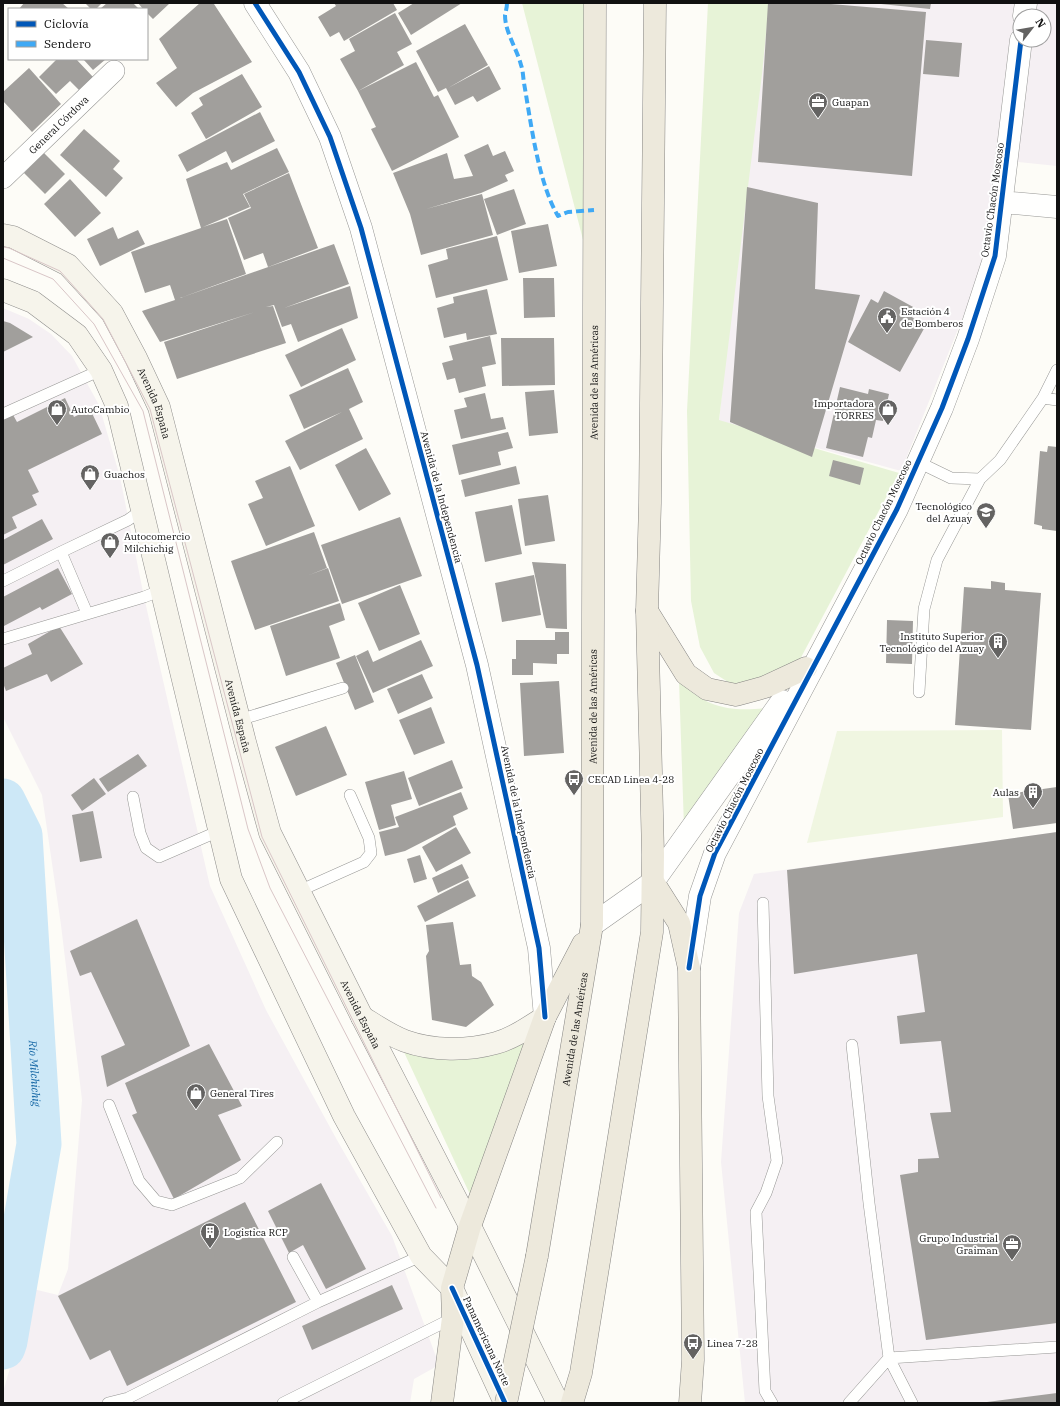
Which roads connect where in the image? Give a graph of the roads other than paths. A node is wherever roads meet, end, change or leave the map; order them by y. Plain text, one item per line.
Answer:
1 (254, 3) edge
2 (595, 3) edge
3 (655, 3) edge
4 (1020, 48) edge
5 (114, 71) dead end
6 (3, 178) edge
7 (1002, 202) junction
8 (1057, 207) edge
9 (3, 235) edge
10 (3, 290) edge
11 (101, 370) junction
12 (1057, 370) edge
13 (1043, 398) junction
14 (1057, 400) edge
15 (3, 414) edge
16 (918, 462) junction
17 (980, 479) junction
18 (142, 510) junction
19 (61, 552) junction
20 (3, 581) edge
21 (162, 590) junction
22 (647, 611) junction
23 (87, 613) junction
24 (832, 632) junction
25 (3, 639) edge
26 (806, 668) junction
27 (343, 688) dead end
28 (919, 692) dead end
29 (239, 720) junction
30 (350, 795) dead end
31 (132, 797) dead end
32 (219, 831) junction
33 (654, 882) junction
34 (299, 891) junction
35 (763, 903) dead end
36 (592, 926) junction
37 (689, 968) junction
38 (362, 1017) junction
39 (545, 1017) junction
40 (852, 1045) dead end
41 (109, 1105) dead end
42 (277, 1142) dead end
43 (470, 1226) junction
44 (421, 1256) junction
45 (294, 1257) dead end
46 (452, 1288) junction
47 (318, 1302) junction
48 (453, 1318) junction
49 (1057, 1347) edge
50 (889, 1358) junction
51 (108, 1403) edge
52 (283, 1403) edge
53 (442, 1403) edge
54 (506, 1403) edge
55 (558, 1403) edge
56 (572, 1403) edge
57 (690, 1403) edge
58 (772, 1403) edge
59 (849, 1403) edge
60 (912, 1403) edge

1 - 39 street, Avenida de la Independencia
2 - 36 main road, Avenida de las Américas
3 - 22 main road
4 - 7 street, Octavio Chacón Moscoso
5 - 6 street, General Córdova
7 - 8 street
7 - 16 street, Octavio Chacón Moscoso
9 - 29 main road, Avenida España
10 - 11 main road
11 - 15 lane
11 - 18 main road
12 - 13 lane
13 - 14 lane
13 - 17 lane
16 - 17 lane
16 - 24 street, Octavio Chacón Moscoso
17 - 28 lane
18 - 19 lane
18 - 21 main road
19 - 20 lane
19 - 23 lane
21 - 23 lane
21 - 32 main road
22 - 26 main road
22 - 33 main road
23 - 25 lane
24 - 26 street, Octavio Chacón Moscoso
24 - 37 street, Octavio Chacón Moscoso
26 - 33 street, Octavio Chacón Moscoso
27 - 29 lane
29 - 34 main road, Avenida España
30 - 34 lane
31 - 32 lane
32 - 44 main road
33 - 36 street, Octavio Chacón Moscoso
33 - 37 main road
33 - 56 main road
34 - 38 main road, Avenida España
35 - 58 lane
36 - 39 main road
36 - 54 main road, Avenida de las Américas, bridge
37 - 57 main road
38 - 39 main road
38 - 43 main road, Avenida España
39 - 43 main road
40 - 50 lane
41 - 42 lane
43 - 46 main road
43 - 55 main road
44 - 46 main road
44 - 47 lane
45 - 47 lane
46 - 48 main road
46 - 54 main road, Panamericana Norte
47 - 51 lane
48 - 52 lane
48 - 53 main road
49 - 50 lane
50 - 59 lane
50 - 60 lane

